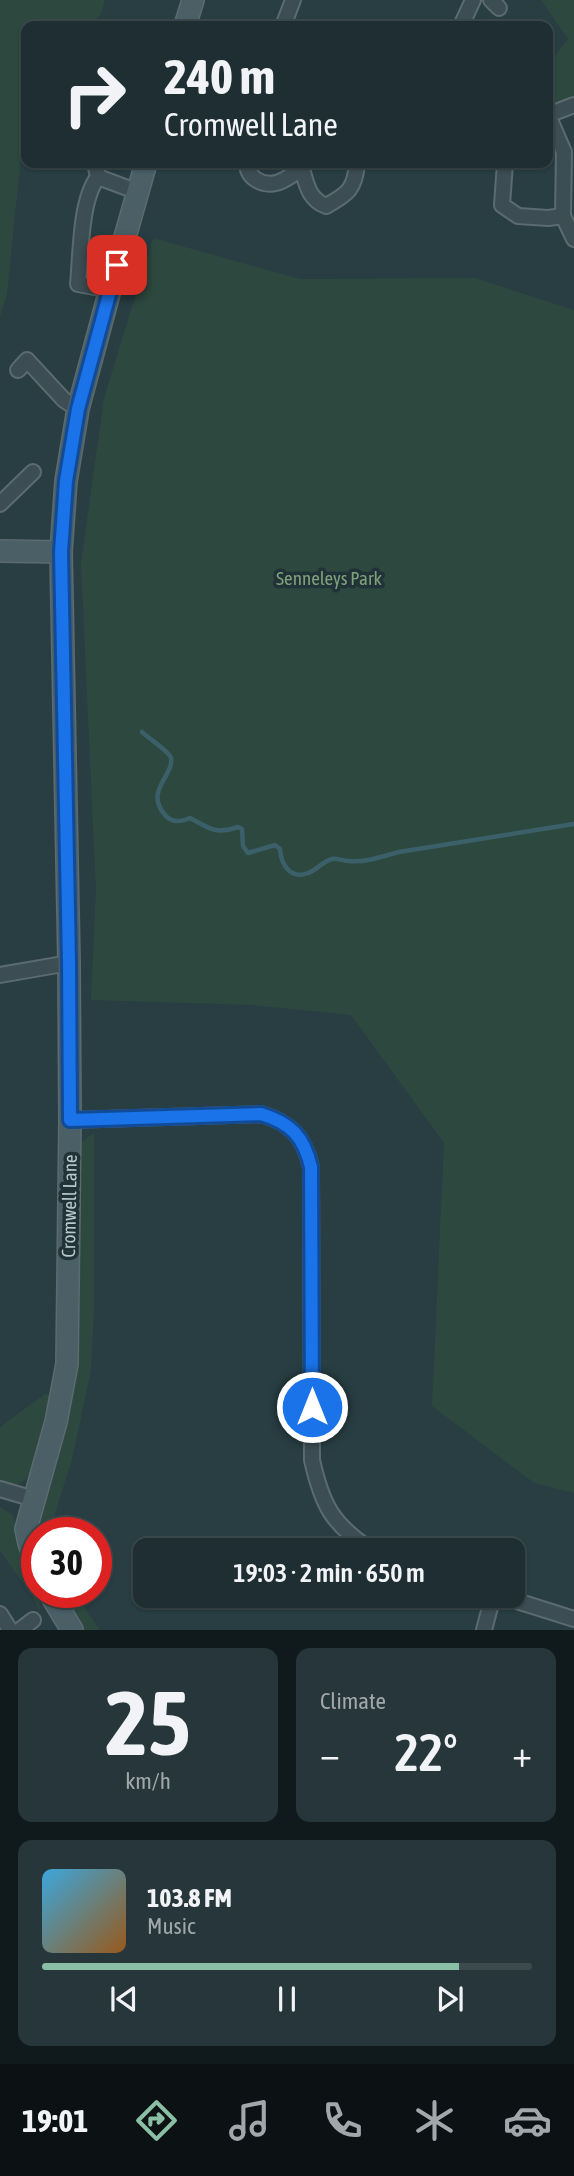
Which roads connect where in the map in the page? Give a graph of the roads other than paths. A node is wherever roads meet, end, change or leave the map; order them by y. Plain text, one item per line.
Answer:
1 (193, 0) edge
2 (293, 0) edge
3 (473, 0) edge
4 (187, 21) edge
5 (285, 21) edge
6 (463, 21) edge
7 (574, 105) edge
8 (553, 114) edge
9 (553, 127) edge
10 (145, 168) edge
11 (247, 168) edge
12 (299, 168) edge
13 (303, 168) edge
14 (356, 168) edge
15 (505, 168) edge
16 (97, 170) edge
17 (138, 192) junction
18 (563, 216) junction
19 (574, 239) edge
20 (110, 289) junction
21 (18, 370) dead end
22 (78, 409) junction
23 (33, 472) dead end
24 (0, 504) edge
25 (0, 551) edge
26 (61, 552) junction
27 (69, 962) junction
28 (0, 975) edge
29 (70, 1120) junction
30 (0, 1489) edge
31 (34, 1499) junction
32 (29, 1517) edge
33 (353, 1538) edge
34 (525, 1604) edge
35 (59, 1608) edge
36 (490, 1608) edge
37 (0, 1614) edge
38 (574, 1619) edge
39 (33, 1620) dead end
40 (10, 1630) edge
41 (20, 1630) edge
42 (72, 1630) edge
43 (484, 1630) edge

1 - 4 street
2 - 5 street
3 - 6 street
7 - 8 street
9 - 18 street
10 - 17 street, Cromwell Lane
11 - 12 street
13 - 14 street
15 - 18 street
16 - 17 street
16 - 20 street
17 - 20 street, Cromwell Lane
18 - 19 street
20 - 22 street, Cromwell Lane
21 - 22 street
22 - 26 street, Cromwell Lane
23 - 24 street
25 - 26 street
26 - 27 street, Cromwell Lane
27 - 28 street
27 - 29 street, Cromwell Lane
29 - 31 street, Cromwell Lane
29 - 33 street
30 - 31 street
31 - 32 street, Cromwell Lane
34 - 38 street
35 - 42 street
36 - 43 street
37 - 40 street
39 - 41 street

